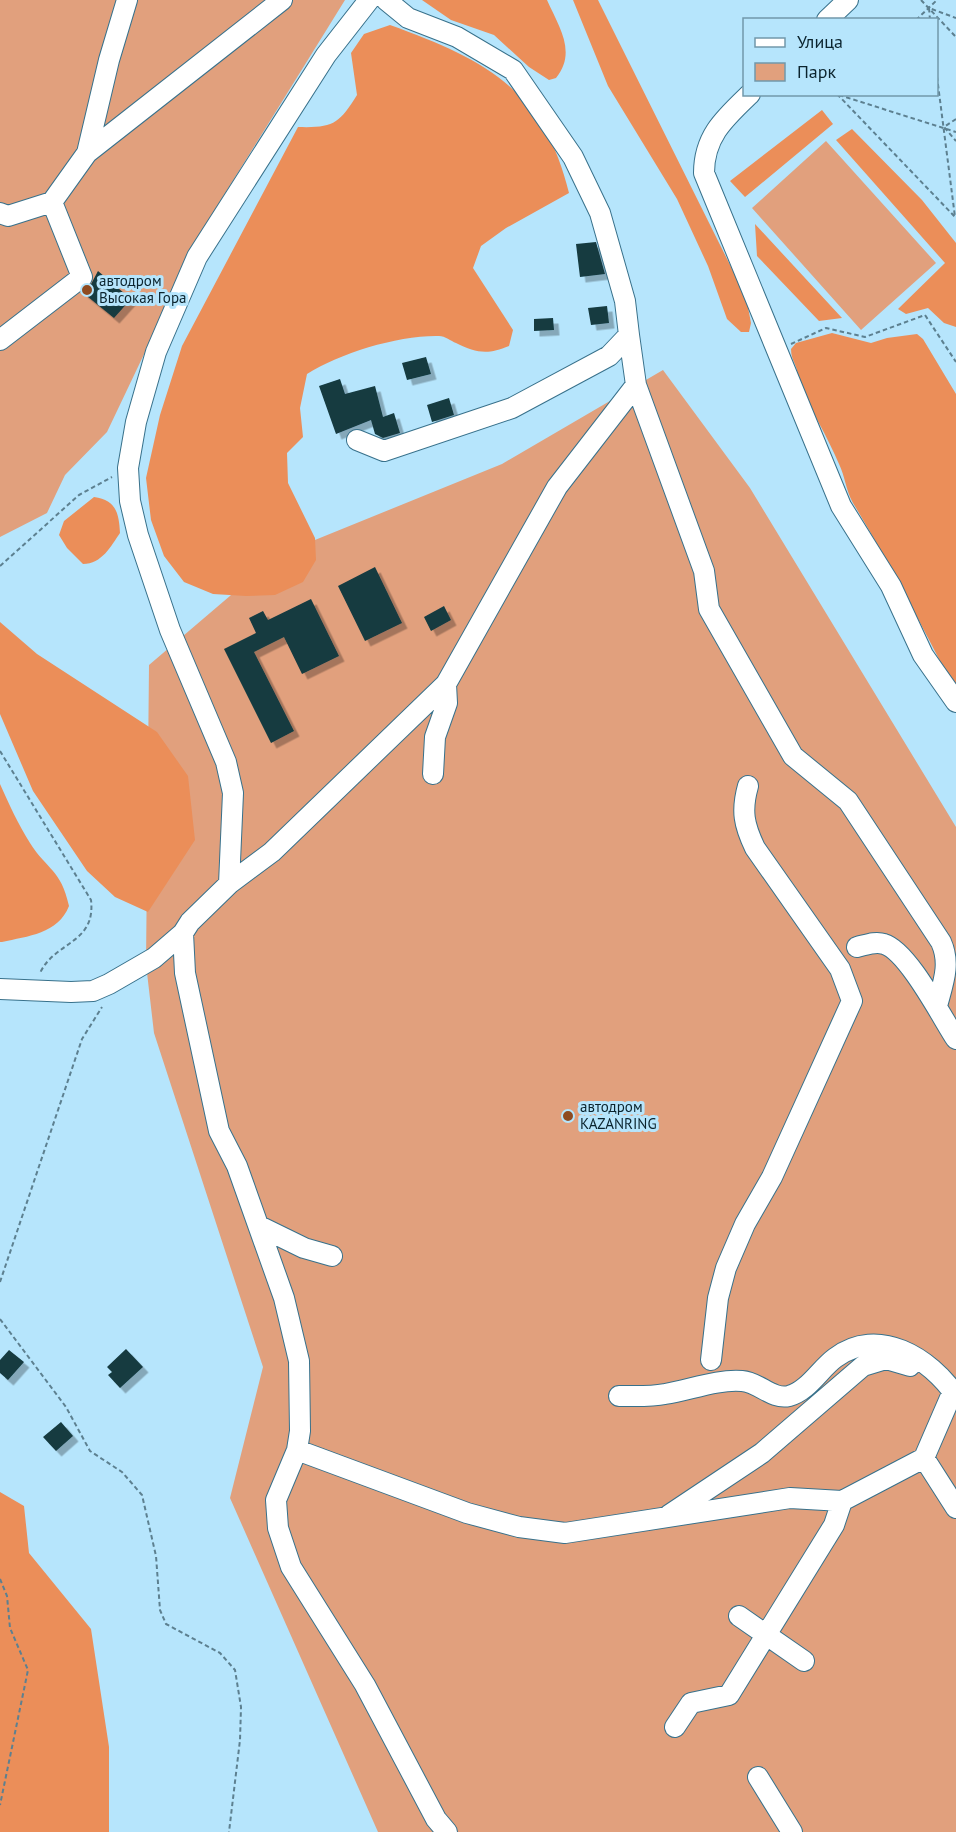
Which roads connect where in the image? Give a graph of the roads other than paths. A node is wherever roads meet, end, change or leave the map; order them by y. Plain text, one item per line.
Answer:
1 (127, 0) edge
2 (282, 0) edge
3 (369, 0) edge
4 (386, 0) edge
5 (848, 0) edge
6 (829, 18) edge
7 (748, 96) edge
8 (87, 153) junction
9 (52, 202) junction
10 (0, 213) edge
11 (629, 335) junction
12 (0, 340) edge
13 (636, 386) junction
14 (357, 440) dead end
15 (446, 684) junction
16 (956, 702) edge
17 (433, 774) dead end
18 (748, 786) dead end
19 (229, 884) junction
20 (183, 933) junction
21 (857, 947) dead end
22 (0, 989) edge
23 (937, 1006) junction
24 (956, 1039) edge
25 (259, 1226) junction
26 (332, 1256) dead end
27 (711, 1360) dead end
28 (619, 1396) dead end
29 (952, 1397) edge
30 (297, 1450) junction
31 (924, 1458) junction
32 (842, 1501) junction
33 (956, 1508) edge
34 (663, 1518) junction
35 (739, 1616) dead end
36 (766, 1635) junction
37 (804, 1661) dead end
38 (675, 1727) dead end
39 (758, 1777) dead end
40 (447, 1832) edge
41 (792, 1832) edge

1 - 8 lane
2 - 8 lane
3 - 19 lane
4 - 11 lane
5 - 6 lane
7 - 16 lane
8 - 9 lane
9 - 10 lane
9 - 12 lane
11 - 13 lane
11 - 14 lane
13 - 15 lane
13 - 23 lane
15 - 17 lane
15 - 19 lane
18 - 27 lane
19 - 20 lane
20 - 22 lane
20 - 25 lane
21 - 23 lane
23 - 24 lane
25 - 26 lane
25 - 30 lane
28 - 29 lane
29 - 31 lane
29 - 34 lane
30 - 34 lane
30 - 40 lane
31 - 32 lane
31 - 33 lane
32 - 34 lane
32 - 36 lane
35 - 36 lane
36 - 37 lane
36 - 38 lane
39 - 41 lane

